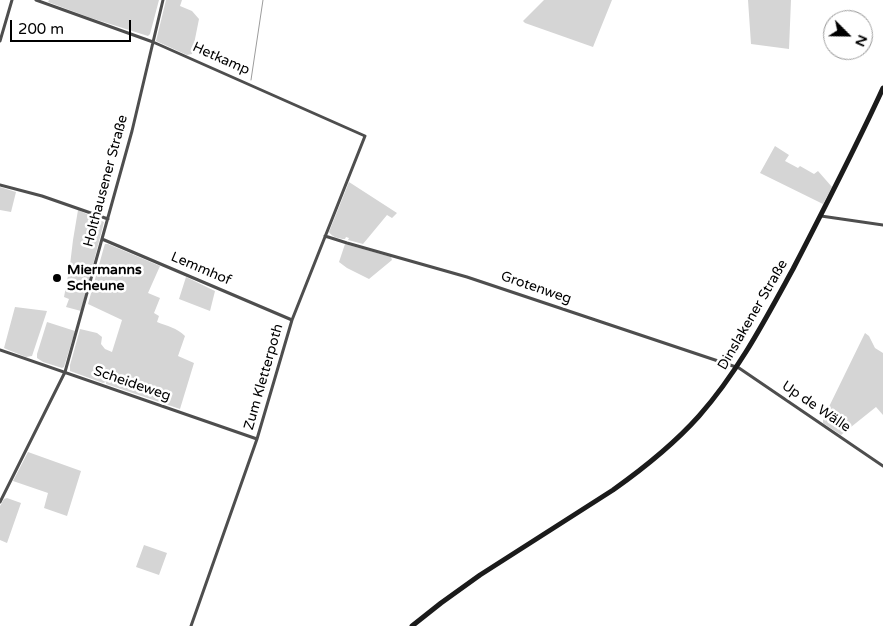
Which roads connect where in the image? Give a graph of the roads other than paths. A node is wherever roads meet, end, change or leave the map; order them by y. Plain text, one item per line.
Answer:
1 (12, 0) edge
2 (36, 0) edge
3 (163, 0) edge
4 (0, 41) edge
5 (153, 42) junction
6 (883, 88) edge
7 (365, 136) joint
8 (0, 185) edge
9 (821, 216) junction
10 (108, 219) junction
11 (883, 225) edge
12 (326, 236) junction
13 (102, 239) junction
14 (292, 320) junction
15 (0, 350) edge
16 (737, 367) junction
17 (65, 372) junction
18 (257, 439) junction
19 (883, 466) edge
20 (0, 502) edge
21 (191, 626) edge
22 (412, 626) edge

1 - 4 street
2 - 5 street, Hetkamp
3 - 5 street, Holthausener Straße
5 - 7 street, Hetkamp
5 - 10 street, Holthausener Straße
6 - 9 main road, Dinslakener Straße
7 - 12 street, Zum Kletterpoth
8 - 10 street
9 - 11 street
9 - 16 main road, Dinslakener Straße
10 - 13 street, Holthausener Straße
12 - 14 street, Zum Kletterpoth
12 - 16 street, Grotenweg
13 - 14 street, Lemmhof
13 - 17 street, Holthausener Straße
14 - 18 street, Zum Kletterpoth
15 - 17 street, Scheideweg
16 - 19 street, Up de Wälle
16 - 22 main road, Dinslakener Straße
17 - 18 street, Scheideweg
17 - 20 street, Holthausener Straße
18 - 21 street, Zum Kletterpoth

